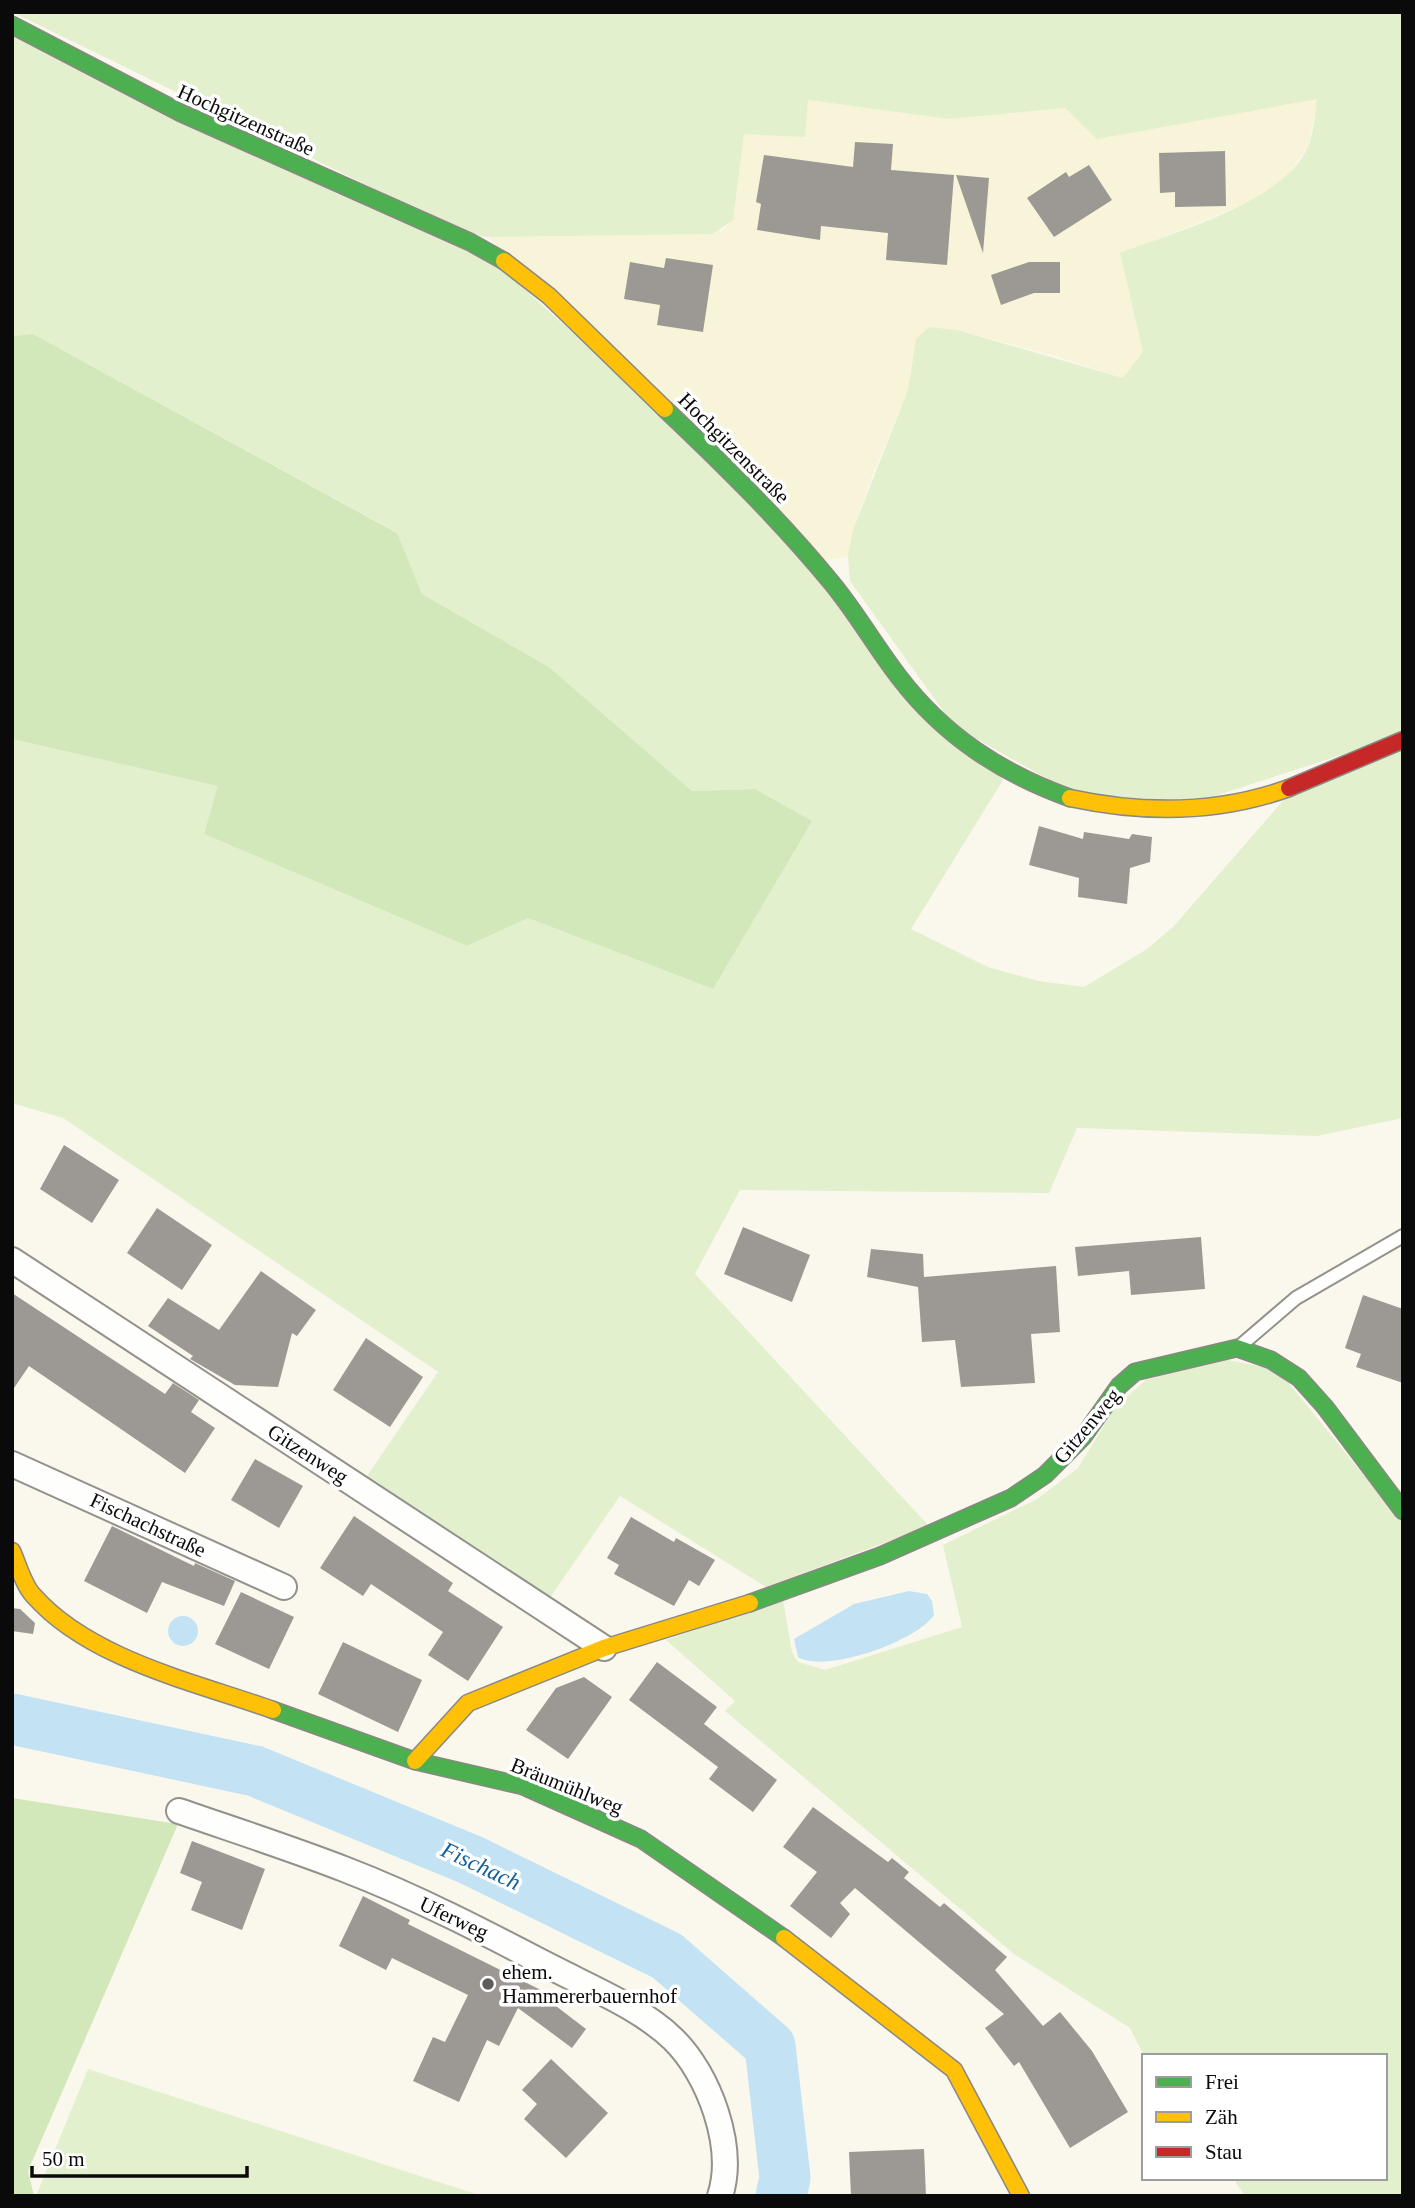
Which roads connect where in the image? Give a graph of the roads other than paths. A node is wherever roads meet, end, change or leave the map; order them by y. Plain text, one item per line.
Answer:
1 (12, 25) edge
2 (1403, 740) edge
3 (1403, 1236) edge
4 (12, 1260) edge
5 (1237, 1348) junction
6 (12, 1464) edge
7 (1403, 1511) edge
8 (12, 1551) edge
9 (284, 1587) dead end
10 (604, 1648) junction
11 (415, 1761) junction
12 (179, 1811) dead end
13 (720, 2196) edge
14 (1021, 2196) edge

1 - 2 street, Hochgitzenstraße
3 - 5 lane
4 - 10 street, Gitzenweg
5 - 7 street
5 - 10 street, Gitzenweg
6 - 9 street, Fischachstraße
8 - 11 street, Bräumühlweg
10 - 11 street, Gitzenweg
11 - 14 street, Bräumühlweg
12 - 13 street, Uferweg

